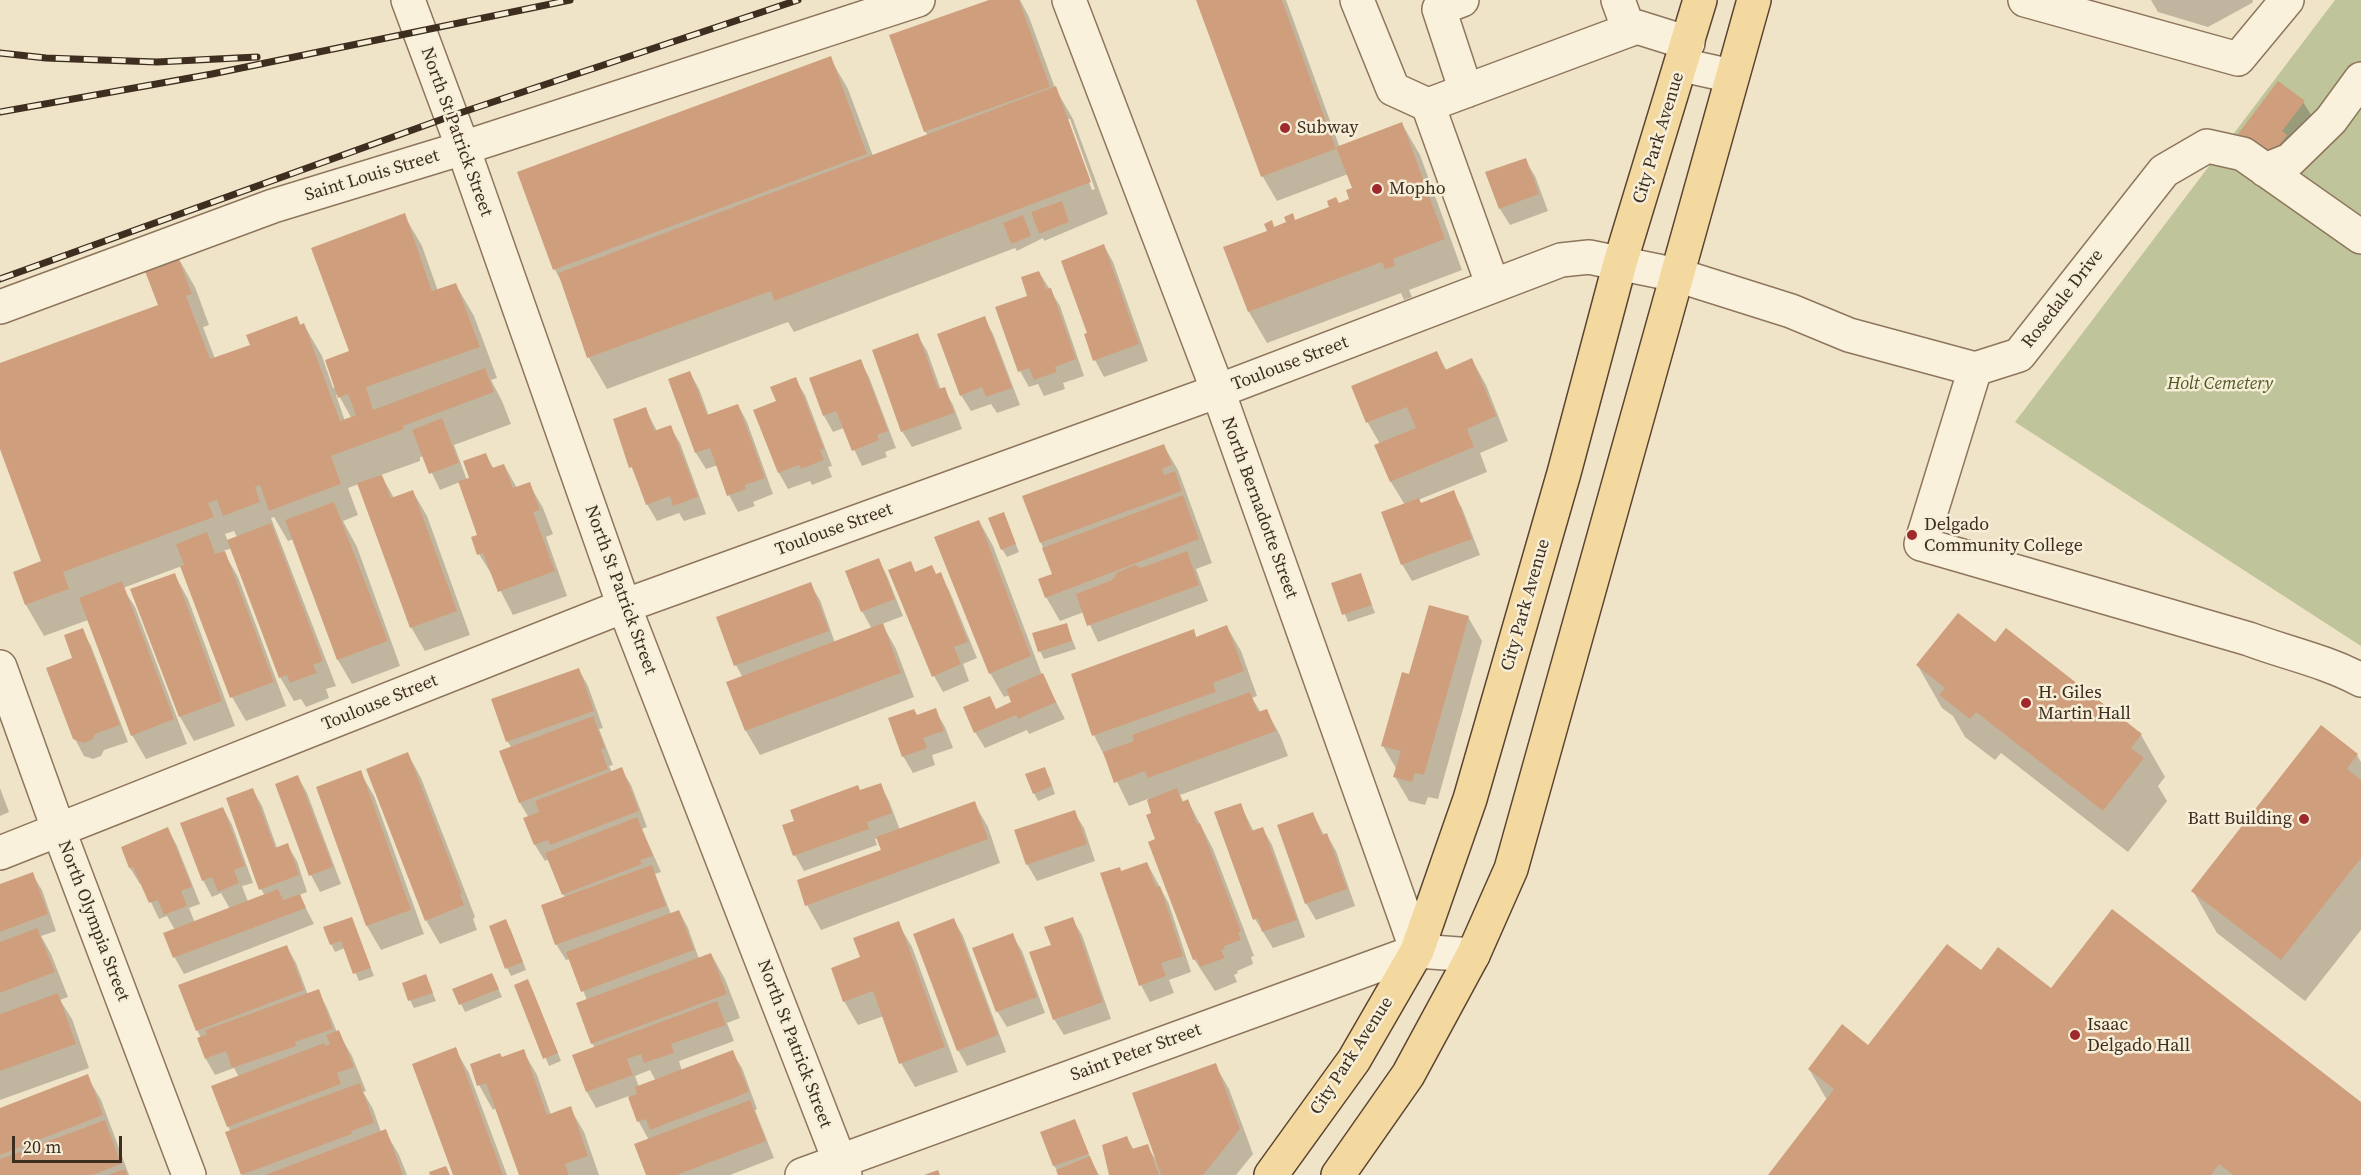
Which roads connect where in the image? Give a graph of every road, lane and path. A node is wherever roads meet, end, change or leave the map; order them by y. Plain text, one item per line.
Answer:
1 (408, 0) edge
2 (918, 0) edge
3 (1069, 0) edge
4 (1357, 0) edge
5 (1618, 0) edge
6 (1700, 0) edge
7 (1754, 0) edge
8 (2025, 0) edge
9 (2287, 0) edge
10 (1442, 3) edge
11 (1629, 30) junction
12 (1685, 54) junction
13 (1732, 76) junction
14 (2361, 80) edge
15 (1466, 91) junction
16 (1428, 105) junction
17 (462, 148) junction
18 (2254, 162) junction
19 (2361, 237) edge
20 (1620, 263) junction
21 (1677, 275) junction
22 (1493, 286) junction
23 (0, 307) edge
24 (1975, 369) junction
25 (1218, 391) junction
26 (624, 606) junction
27 (0, 667) edge
28 (2361, 680) edge
29 (59, 831) junction
30 (0, 853) edge
31 (1417, 951) junction
32 (1473, 955) junction
33 (842, 1168) edge
34 (189, 1175) edge
35 (802, 1175) edge
36 (1271, 1175) edge
37 (1338, 1175) edge

1 - 17 street, North St Patrick Street
2 - 17 street, Saint Louis Street
3 - 25 street, North Bernadotte Street
4 - 16 street
5 - 11 street
6 - 12 main road, City Park Avenue
7 - 13 main road
8 - 9 street
10 - 15 street
11 - 12 street
11 - 15 street
12 - 13 street
12 - 20 main road, City Park Avenue
13 - 21 main road
14 - 18 street
15 - 16 street
16 - 22 street
17 - 23 street, Saint Louis Street
17 - 26 street, North St Patrick Street
18 - 19 street
18 - 24 street, Rosedale Drive
20 - 21 street, Toulouse Street
20 - 22 street, Toulouse Street
20 - 31 main road, City Park Avenue
21 - 24 street
21 - 32 main road
22 - 25 street, Toulouse Street
24 - 28 street
25 - 26 street, Toulouse Street
25 - 31 street, North Bernadotte Street
26 - 29 street, Toulouse Street
26 - 33 street, North St Patrick Street
27 - 29 street, North Olympia Street
29 - 30 street, Toulouse Street
29 - 34 street, North Olympia Street
31 - 32 street, Saint Peter Street
31 - 33 street, Saint Peter Street
31 - 36 main road, City Park Avenue
32 - 37 main road
33 - 35 street, Saint Peter Street

